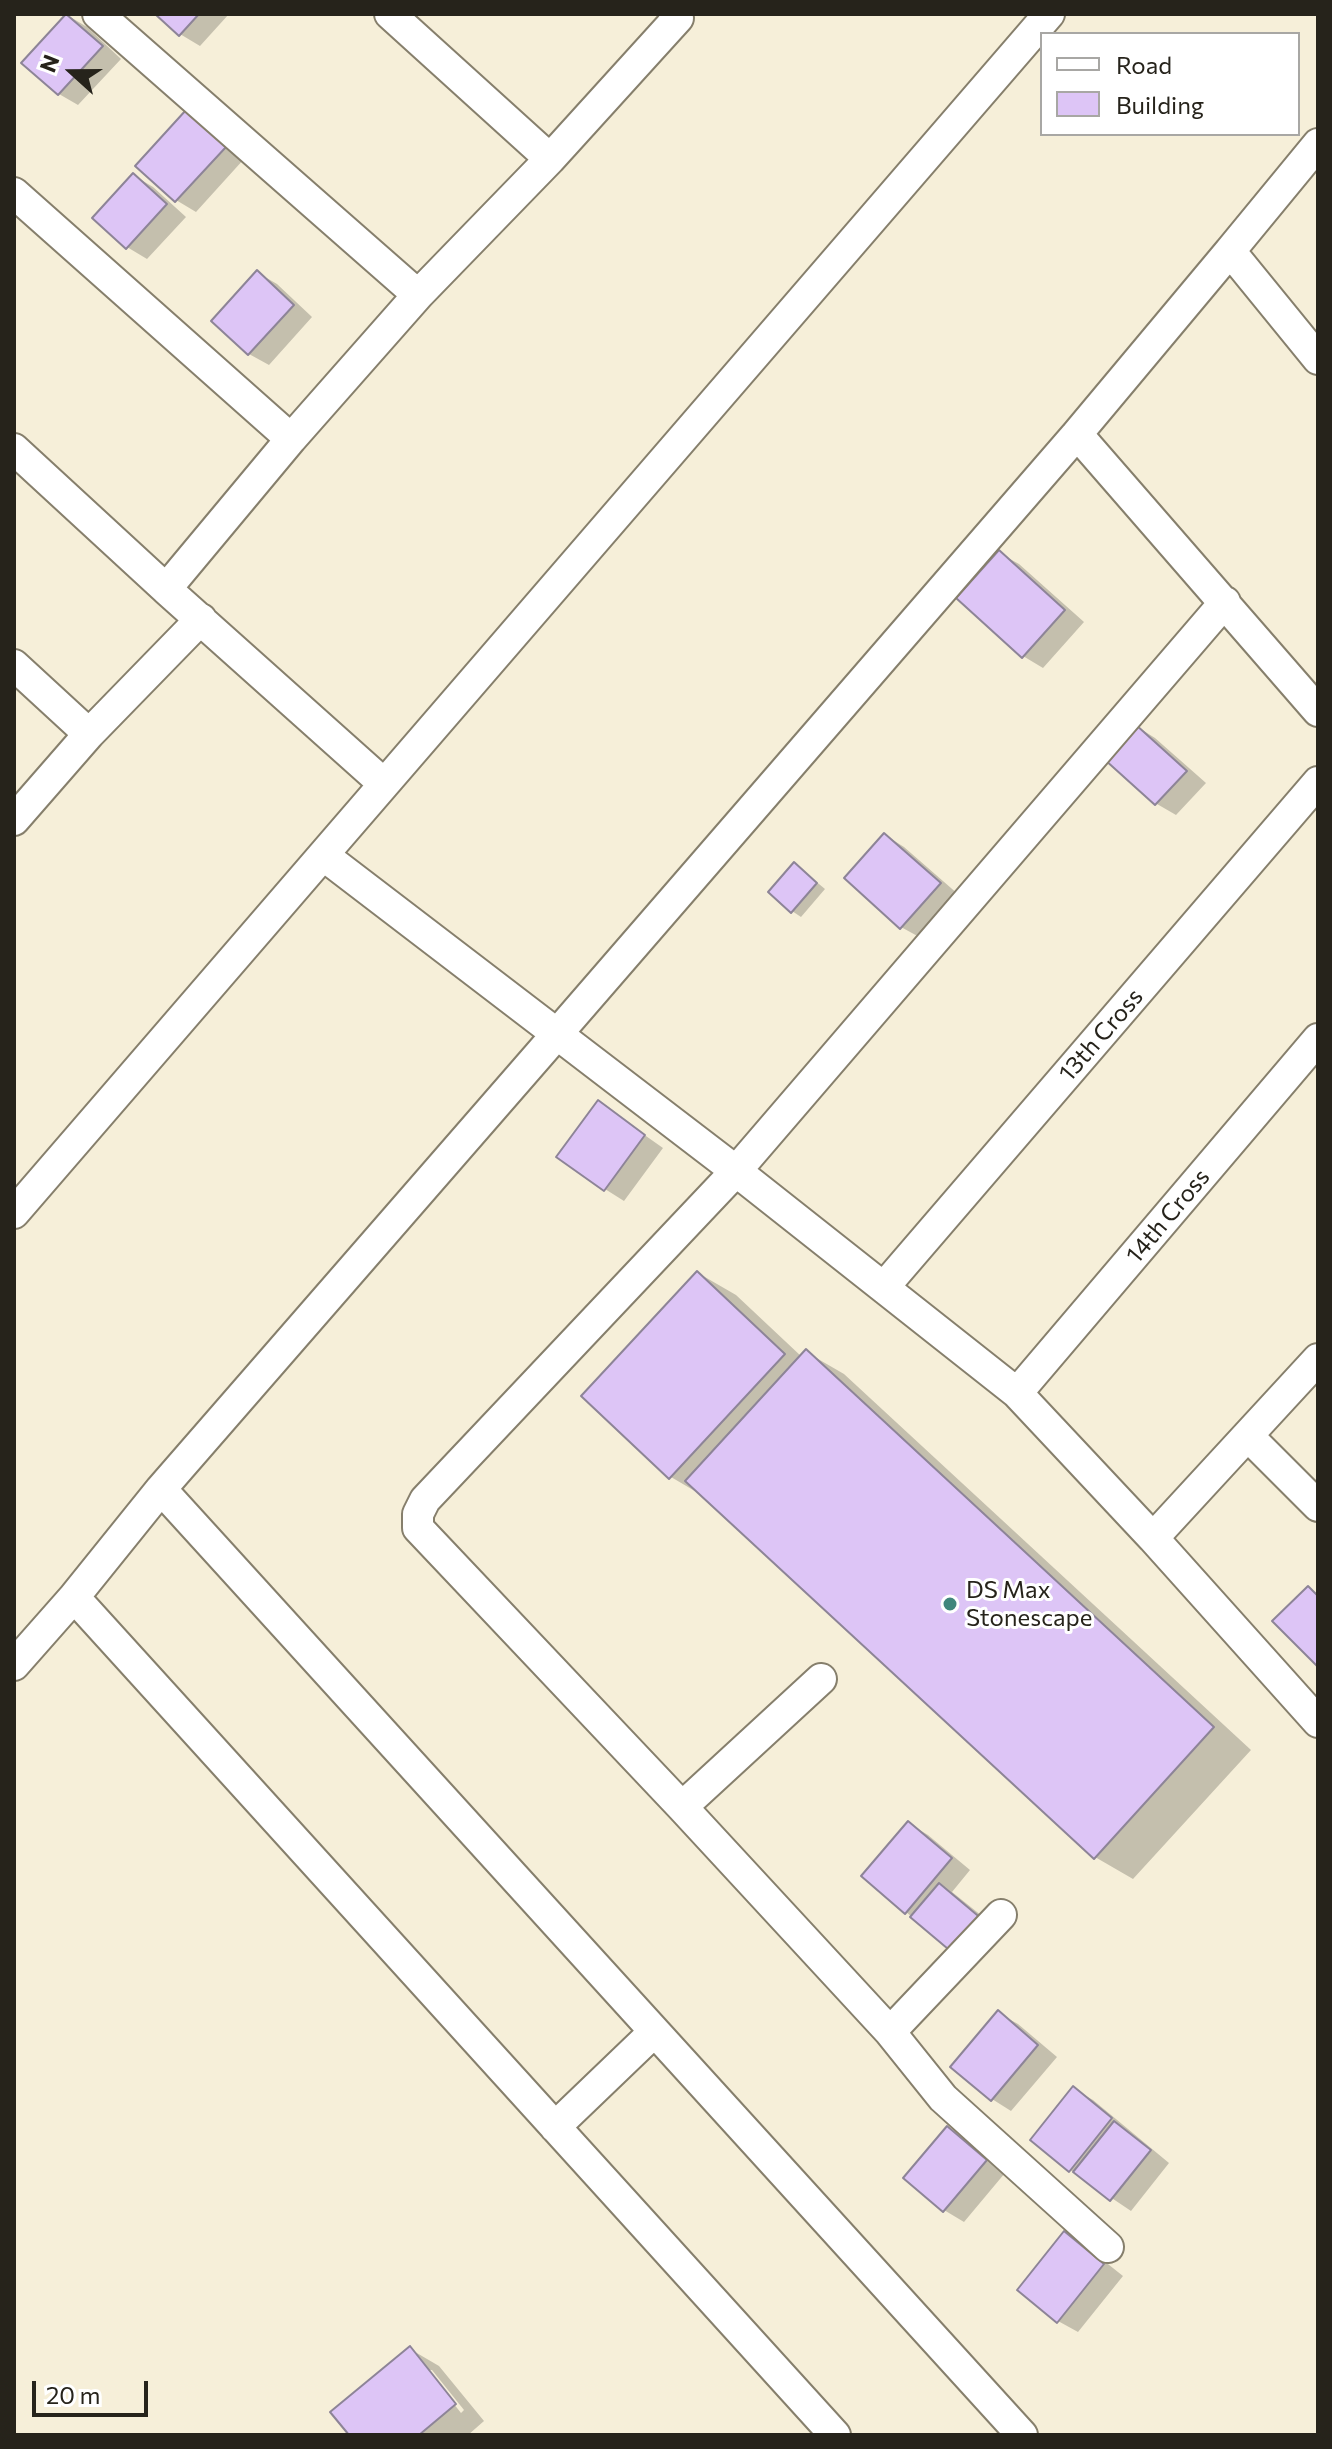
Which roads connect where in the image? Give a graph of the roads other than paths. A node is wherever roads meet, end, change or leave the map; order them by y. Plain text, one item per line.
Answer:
1 (98, 14) edge
2 (390, 14) edge
3 (1049, 14) edge
4 (678, 15) edge
5 (1318, 144) edge
6 (550, 159) junction
7 (14, 193) edge
8 (1230, 251) junction
9 (418, 295) junction
10 (1318, 359) edge
11 (1077, 434) junction
12 (291, 439) junction
13 (14, 449) edge
14 (166, 589) junction
15 (1225, 602) junction
16 (201, 619) junction
17 (14, 665) edge
18 (1318, 711) edge
19 (89, 734) junction
20 (1318, 782) edge
21 (383, 783) junction
22 (14, 820) edge
23 (323, 855) junction
24 (557, 1034) junction
25 (1318, 1039) edge
26 (736, 1171) junction
27 (14, 1213) edge
28 (884, 1287) junction
29 (1318, 1359) edge
30 (1017, 1393) junction
31 (1248, 1436) junction
32 (161, 1489) junction
33 (1318, 1506) edge
34 (1153, 1538) junction
35 (74, 1597) junction
36 (14, 1665) edge
37 (821, 1679) dead end
38 (1318, 1722) edge
39 (682, 1807) junction
40 (1001, 1915) dead end
41 (654, 2032) junction
42 (890, 2032) junction
43 (555, 2127) junction
44 (1108, 2247) dead end
45 (835, 2435) edge
46 (1022, 2435) edge

1 - 9 street
2 - 6 street
3 - 21 street
4 - 6 street
5 - 8 street
6 - 9 street
7 - 12 street
8 - 10 street
8 - 11 street
9 - 12 street
11 - 15 street
11 - 24 street
12 - 14 street
13 - 14 street
14 - 16 street
15 - 18 street
15 - 26 street
16 - 19 street
16 - 21 street
17 - 19 street
19 - 22 street
20 - 28 street, 13th Cross
21 - 23 street
23 - 24 street
23 - 27 street
24 - 26 street
24 - 32 street
25 - 30 street, 14th Cross
26 - 28 street
26 - 39 street
28 - 30 street
29 - 31 street
30 - 34 street
31 - 33 street
31 - 34 street
32 - 35 street
32 - 41 street
34 - 38 street
35 - 36 street
35 - 43 street
37 - 39 street
39 - 42 street
40 - 42 street
41 - 43 street
41 - 46 street
42 - 44 street
43 - 45 street

